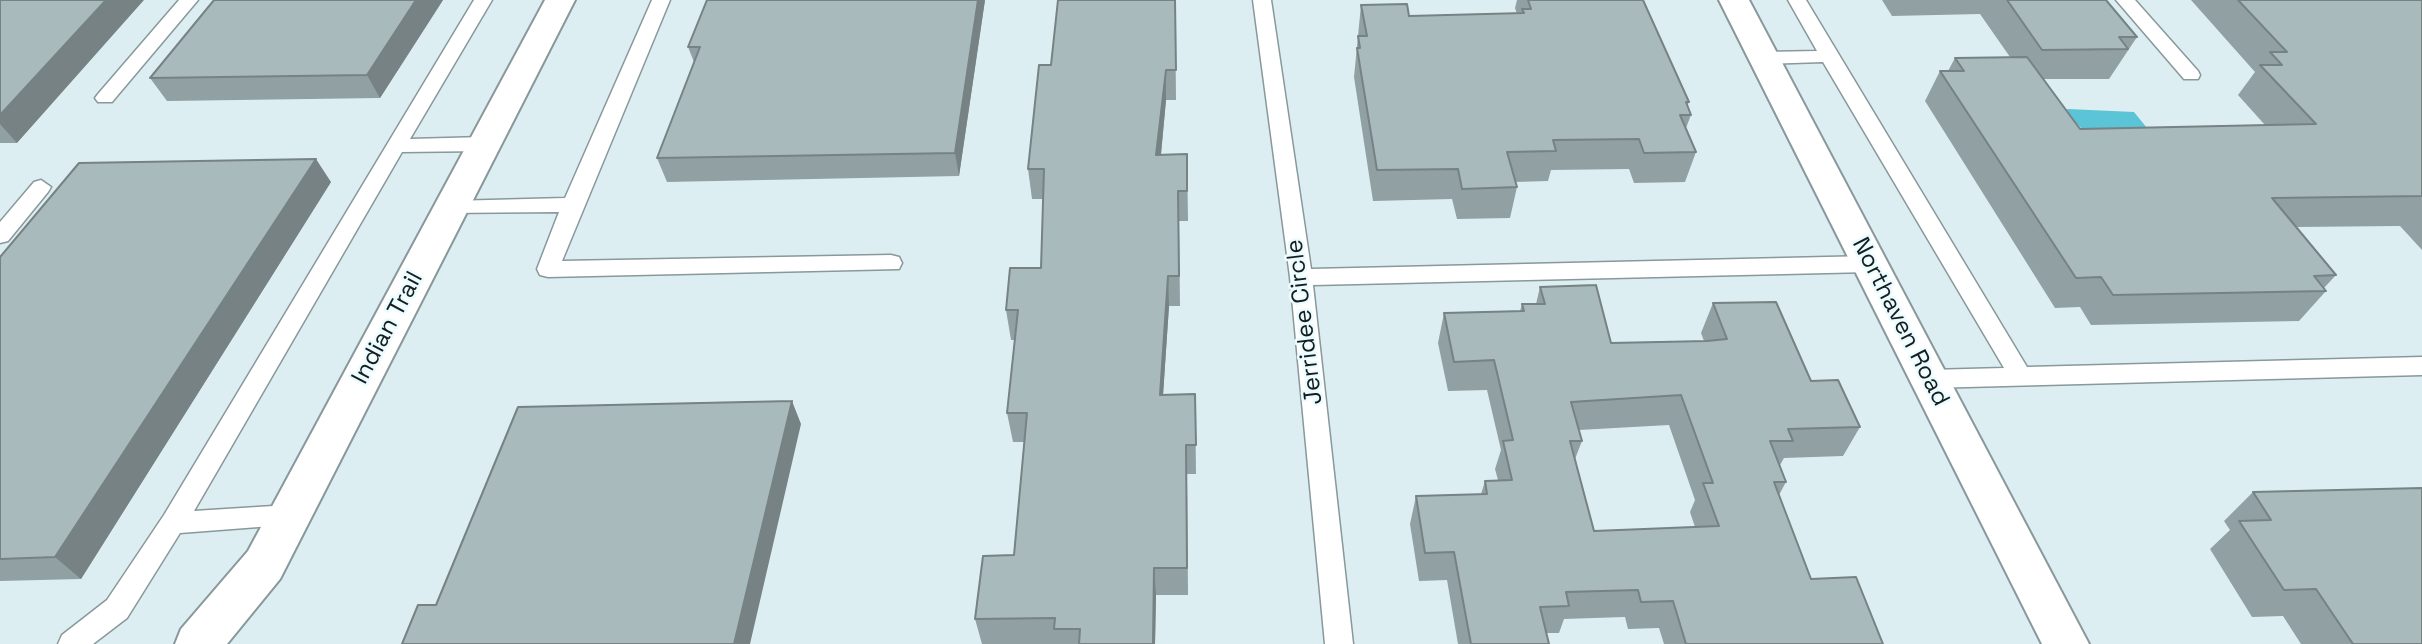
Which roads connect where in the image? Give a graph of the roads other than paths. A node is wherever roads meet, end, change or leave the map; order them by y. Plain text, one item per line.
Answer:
1 (189, 0) edge
2 (483, 0) edge
3 (560, 0) edge
4 (662, 0) edge
5 (1262, 0) edge
6 (1734, 0) edge
7 (1797, 0) edge
8 (2125, 0) edge
9 (1829, 56) junction
10 (1764, 58) junction
11 (2191, 75) dead end
12 (105, 98) dead end
13 (484, 145) junction
14 (396, 146) junction
15 (41, 187) dead end
16 (572, 205) junction
17 (451, 208) junction
18 (0, 236) edge
19 (891, 263) dead end
20 (1870, 264) junction
21 (1301, 278) junction
22 (2422, 366) edge
23 (2021, 377) junction
24 (1929, 379) junction
25 (289, 516) junction
26 (173, 523) junction
27 (72, 644) edge
28 (198, 644) edge
29 (1339, 644) edge
30 (2066, 644) edge

1 - 12 lane
2 - 14 lane
3 - 13 street, Indian Trail
4 - 16 lane
5 - 21 lane, Jerridee Circle
6 - 10 street, Northaven Road
7 - 9 lane
8 - 11 lane
9 - 10 lane
9 - 23 lane
10 - 20 street, Northaven Road
13 - 14 lane
13 - 17 street, Indian Trail
14 - 26 lane
15 - 18 lane
16 - 17 lane
16 - 19 lane
17 - 25 street, Indian Trail
20 - 21 lane
20 - 24 street, Northaven Road
21 - 29 lane, Jerridee Circle
22 - 23 lane
23 - 24 lane
24 - 30 street, Northaven Road
25 - 26 lane
25 - 28 street, Indian Trail
26 - 27 lane

